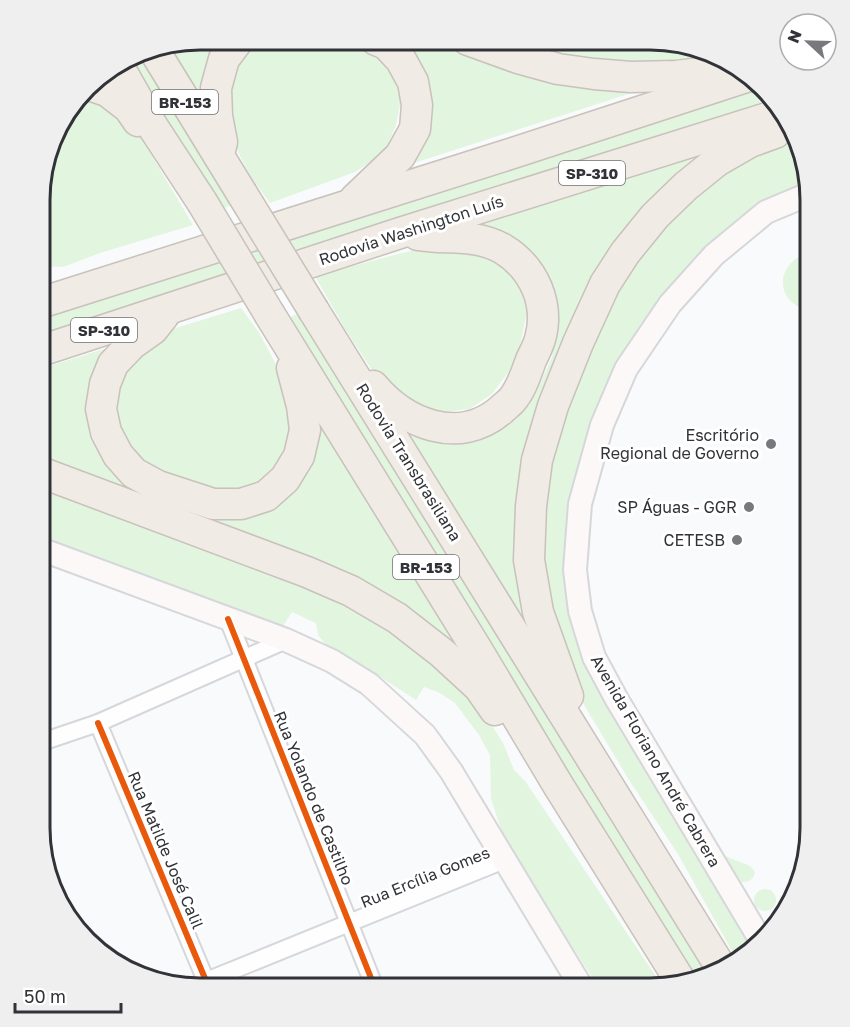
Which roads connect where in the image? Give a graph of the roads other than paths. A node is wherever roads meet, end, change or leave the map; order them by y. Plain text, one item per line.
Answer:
1 (231, 50) edge
2 (392, 50) edge
3 (496, 50) edge
4 (158, 56) edge
5 (724, 69) edge
6 (122, 72) edge
7 (739, 79) edge
8 (99, 89) edge
9 (774, 116) edge
10 (153, 127) junction
11 (782, 129) edge
12 (219, 157) junction
13 (800, 198) edge
14 (349, 204) junction
15 (400, 233) junction
16 (50, 282) edge
17 (99, 284) junction
18 (50, 300) edge
19 (168, 308) junction
20 (50, 348) edge
21 (291, 350) junction
22 (349, 366) junction
23 (50, 476) edge
24 (50, 553) edge
25 (228, 619) junction
26 (286, 640) junction
27 (243, 659) junction
28 (98, 723) junction
29 (50, 739) edge
30 (599, 770) junction
31 (558, 785) junction
32 (504, 860) junction
33 (350, 922) junction
34 (756, 933) edge
35 (717, 961) edge
36 (677, 975) edge
37 (204, 977) edge
38 (223, 977) edge
39 (371, 977) edge
40 (575, 977) edge

1 - 12 highway
2 - 14 highway
3 - 5 highway
4 - 12 highway, Rodovia Transbrasiliana / BR-153
6 - 10 highway, BR-153
7 - 14 highway, SP-310
8 - 10 highway
9 - 15 highway, Rodovia Washington Luís / SP-310
10 - 21 highway, BR-153, bridge
11 - 30 highway
12 - 22 highway, Rodovia Transbrasiliana / BR-153, bridge
13 - 34 main road, Avenida Floriano André Cabrera
14 - 17 highway, SP-310
15 - 19 highway, Rodovia Washington Luís / SP-310
15 - 22 highway
16 - 17 highway
17 - 18 highway, SP-310
19 - 20 highway, Rodovia Washington Luís / SP-310
19 - 21 highway
21 - 31 highway, BR-153
22 - 30 highway, Rodovia Transbrasiliana / BR-153
23 - 31 highway
24 - 25 main road
25 - 26 main road
25 - 27 street, Rua Yolando de Castilho
26 - 27 street
26 - 32 main road
27 - 28 street
27 - 33 street, Rua Yolando de Castilho
28 - 29 street
28 - 37 street, Rua Matilde José Calil
30 - 35 highway, Rodovia Transbrasiliana / BR-153
31 - 36 highway, BR-153
32 - 33 street, Rua Ercília Gomes
32 - 40 main road
33 - 38 street, Rua Ercília Gomes
33 - 39 street, Rua Yolando de Castilho

